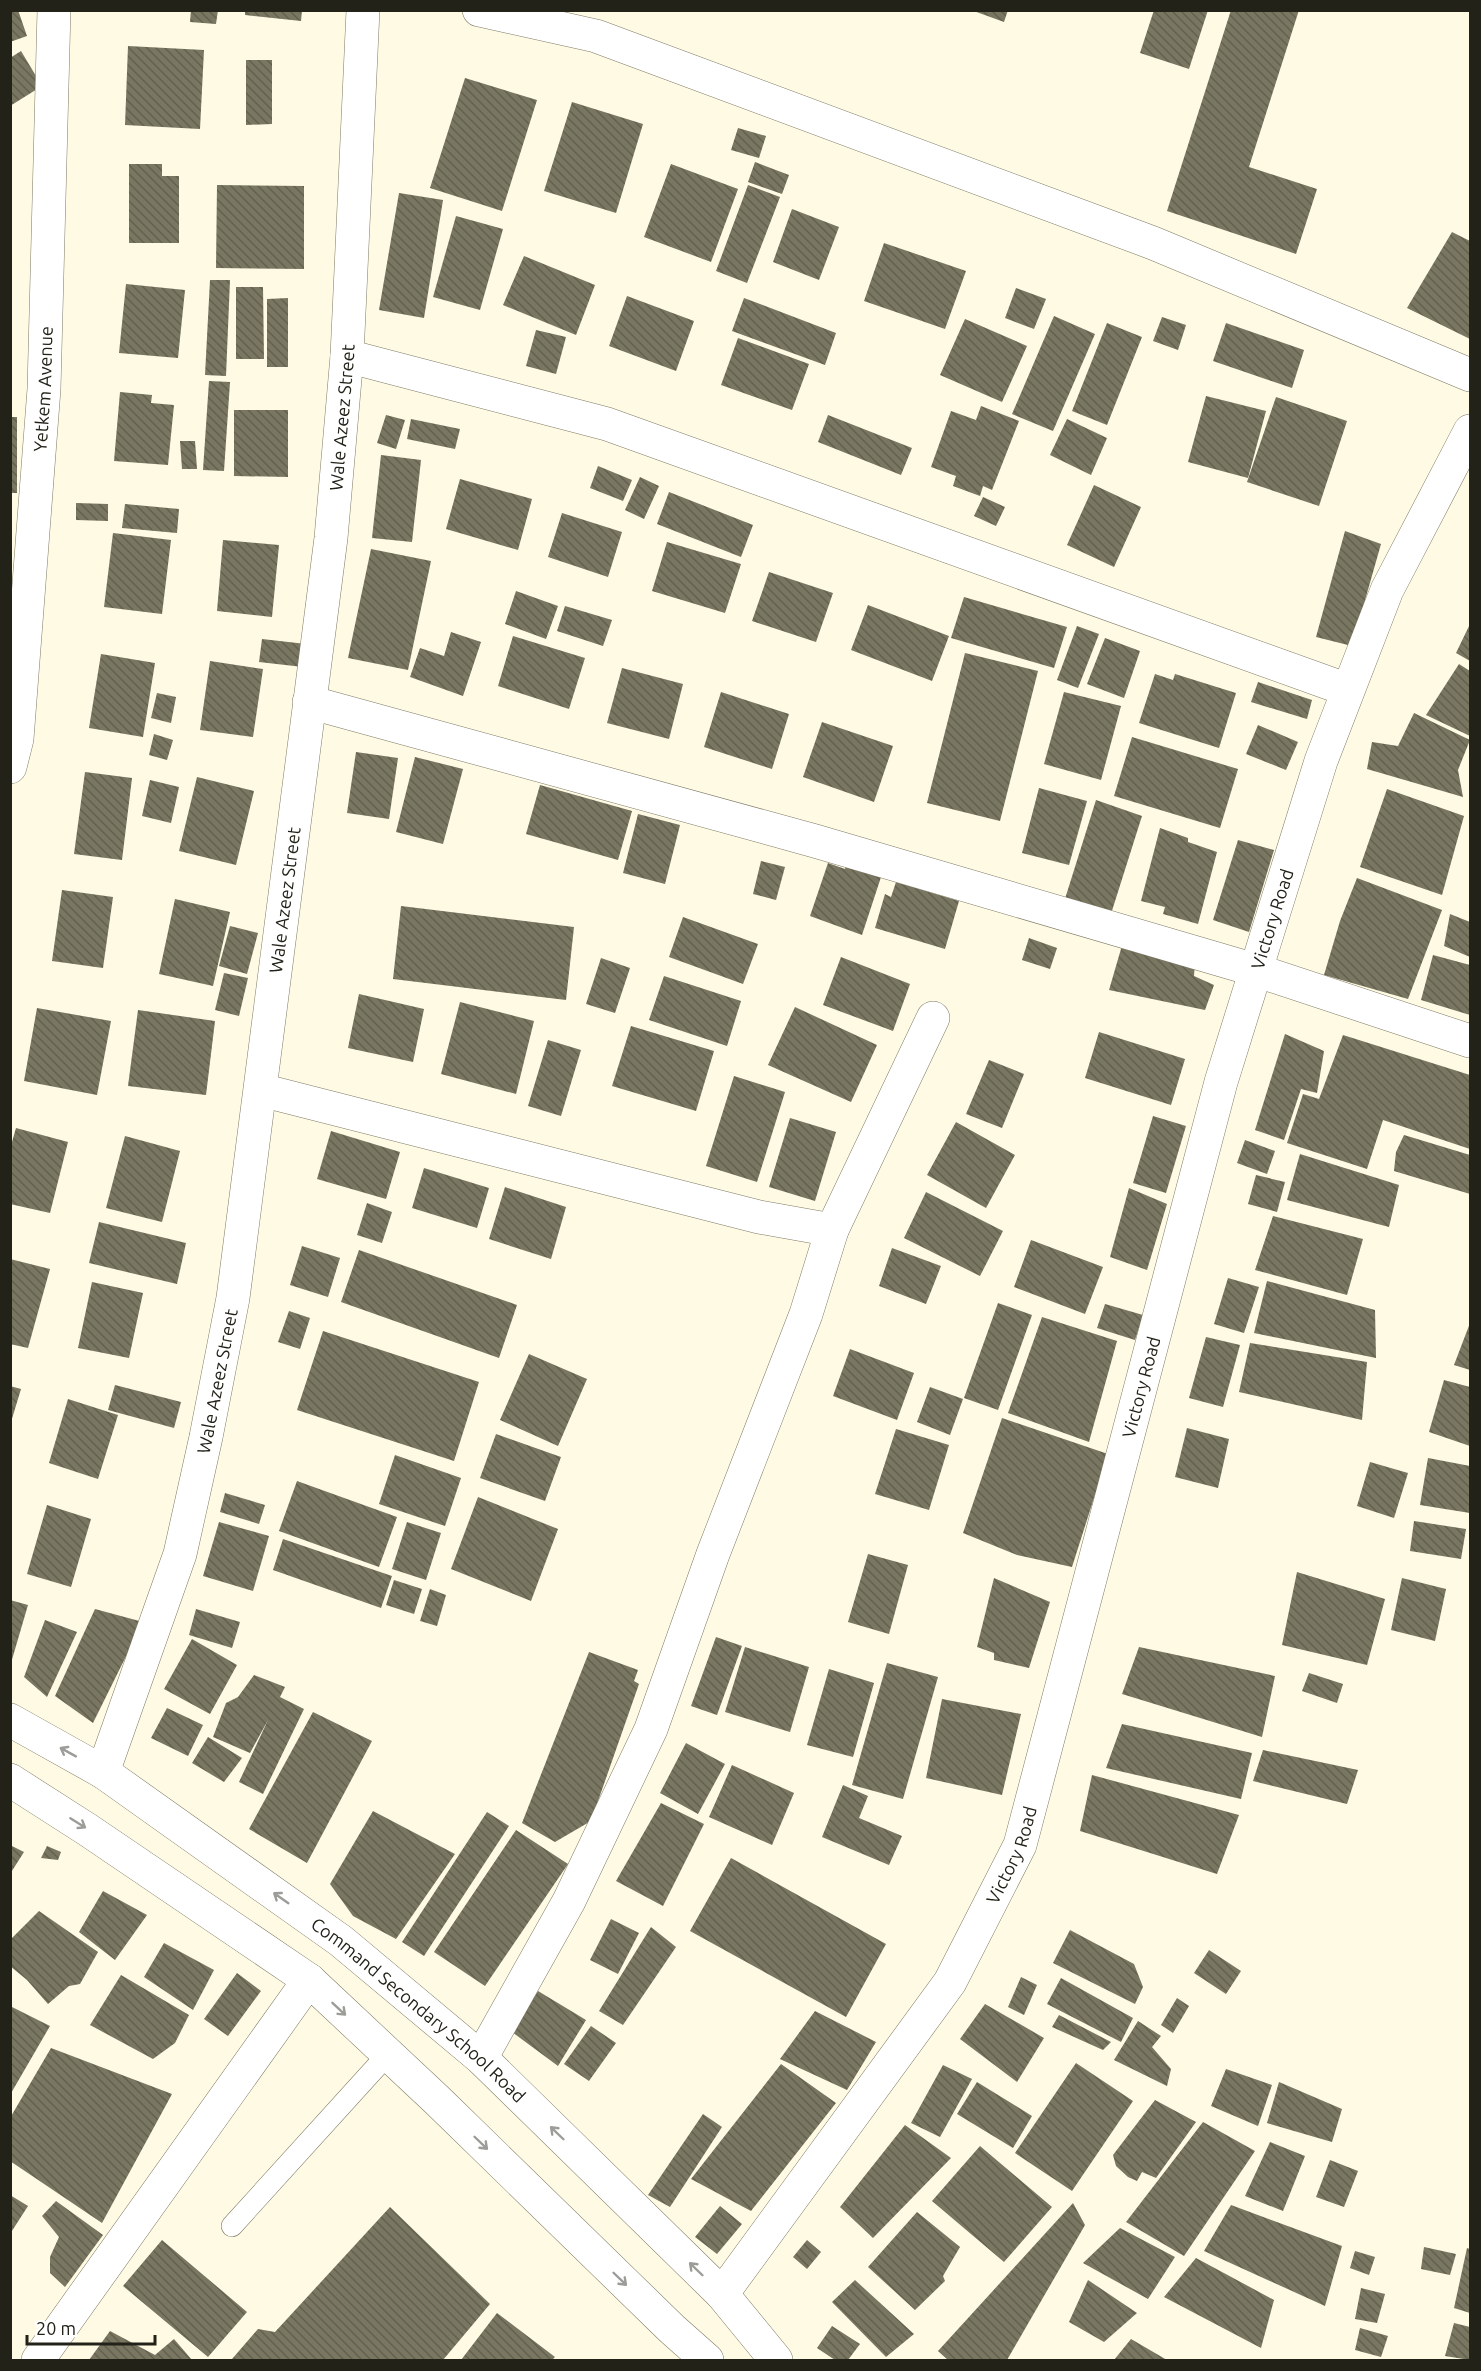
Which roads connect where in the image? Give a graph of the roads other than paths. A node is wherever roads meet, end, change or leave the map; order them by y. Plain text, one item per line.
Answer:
1 (54, 10) edge
2 (363, 10) edge
3 (479, 10) edge
4 (347, 356) junction
5 (1470, 375) edge
6 (1470, 431) edge
7 (1348, 690) junction
8 (309, 702) junction
9 (13, 747) edge
10 (1255, 970) junction
11 (933, 1018) dead end
12 (1470, 1041) edge
13 (261, 1090) junction
14 (832, 1230) junction
15 (10, 1720) edge
16 (103, 1772) junction
17 (10, 1780) edge
18 (309, 1980) junction
19 (388, 2054) junction
20 (481, 2058) junction
21 (232, 2226) dead end
22 (722, 2294) junction
23 (38, 2361) edge
24 (707, 2361) edge
25 (776, 2361) edge

1 - 9 street, Yetkem Avenue
2 - 4 street, Wale Azeez Street
3 - 5 street
4 - 7 street
4 - 8 street, Wale Azeez Street
6 - 7 street, Victory Road
7 - 10 street, Victory Road
8 - 10 street
8 - 13 street, Wale Azeez Street
10 - 12 street
10 - 22 street, Victory Road
11 - 14 street
13 - 14 street
13 - 16 street, Wale Azeez Street
14 - 20 street
16 -> 15 street, Command Secondary School Road
20 -> 16 street, Command Secondary School Road
17 -> 18 street
18 -> 19 street
18 - 23 street
19 - 21 lane
19 -> 24 street
22 -> 20 street, Command Secondary School Road
22 - 25 street, Command Secondary School Road

